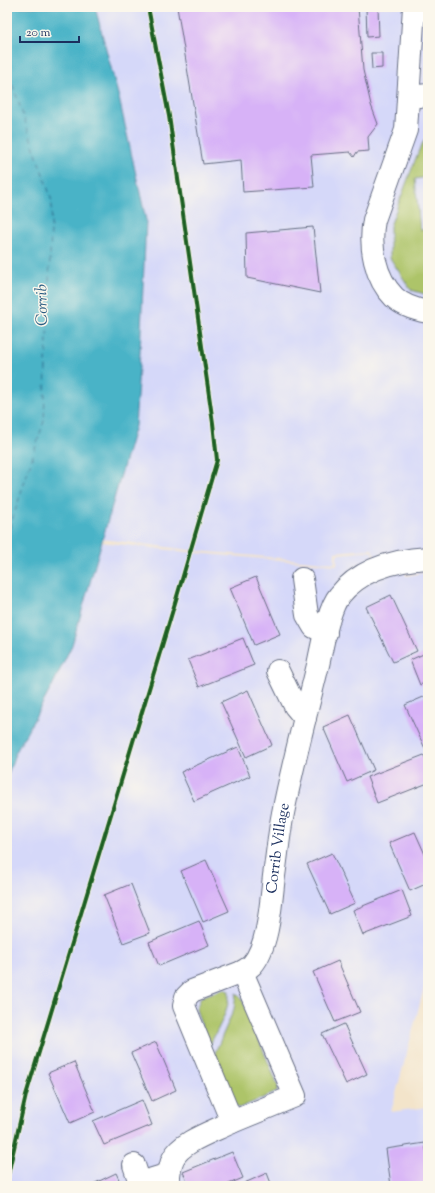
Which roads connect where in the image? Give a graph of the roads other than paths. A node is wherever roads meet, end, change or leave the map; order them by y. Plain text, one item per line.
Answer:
1 (414, 7) edge
2 (418, 96) edge
3 (428, 312) edge
4 (428, 558) edge
5 (302, 579) dead end
6 (326, 633) junction
7 (278, 671) dead end
8 (305, 718) junction
9 (242, 972) junction
10 (232, 1122) junction
11 (134, 1165) dead end
12 (168, 1180) edge

1 - 2 street
2 - 3 street
4 - 6 street, Corrib Village
5 - 6 street
6 - 8 street, Corrib Village
7 - 8 street
8 - 9 street, Corrib Village
9 - 10 street, Corrib Village
9 - 10 street
10 - 12 street
11 - 12 street

